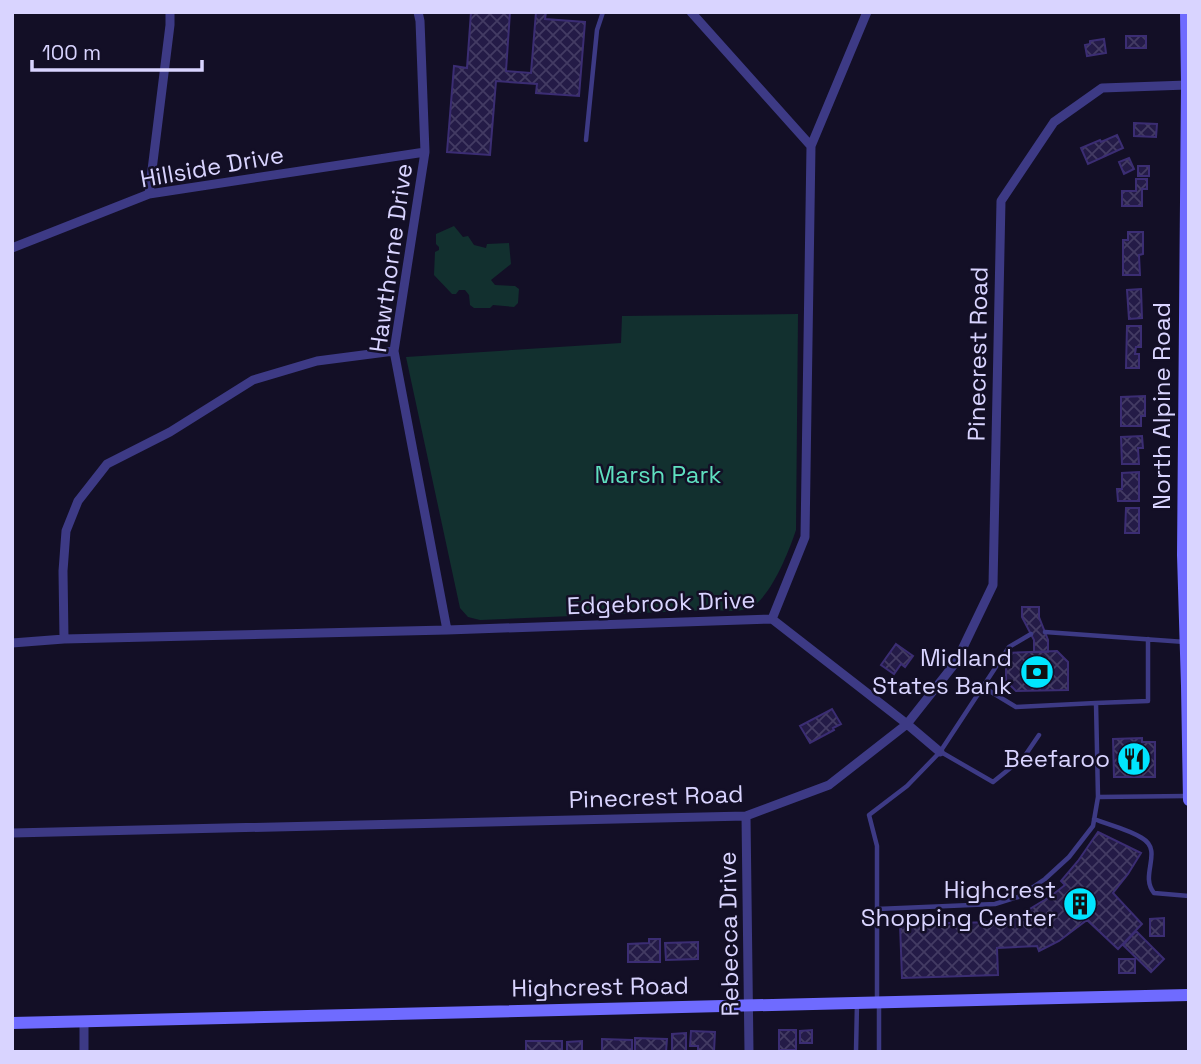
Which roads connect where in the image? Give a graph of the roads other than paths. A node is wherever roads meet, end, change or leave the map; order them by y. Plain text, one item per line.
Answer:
1 (170, 12) edge
2 (418, 12) edge
3 (603, 12) edge
4 (691, 12) edge
5 (867, 12) edge
6 (1186, 12) edge
7 (1187, 85) edge
8 (586, 139) dead end
9 (811, 146) junction
10 (425, 152) junction
11 (149, 194) junction
12 (12, 248) edge
13 (394, 351) junction
14 (772, 619) junction
15 (447, 630) junction
16 (1045, 632) dead end
17 (1031, 634) dead end
18 (64, 639) junction
19 (1148, 639) junction
20 (1186, 642) junction
21 (12, 643) edge
22 (1187, 657) edge
23 (1188, 686) edge
24 (983, 687) junction
25 (1096, 703) junction
26 (907, 723) junction
27 (1038, 735) dead end
28 (940, 752) junction
29 (1188, 756) edge
30 (1098, 797) junction
31 (1189, 798) edge
32 (747, 816) junction
33 (1094, 819) junction
34 (12, 833) edge
35 (1189, 897) edge
36 (877, 909) junction
37 (1189, 995) edge
38 (857, 1002) junction
39 (878, 1002) junction
40 (749, 1005) junction
41 (84, 1021) junction
42 (12, 1023) edge
43 (84, 1052) edge
44 (749, 1052) edge
45 (856, 1052) edge
46 (879, 1052) edge

1 - 11 street
2 - 10 street, Hawthorne Drive
3 - 8 lane
4 - 9 street
5 - 9 street, Edgebrook Drive
6 - 7 street, North Alpine Road
7 - 20 street, North Alpine Road
7 - 26 street, Pinecrest Road
9 - 14 street, Edgebrook Drive
10 - 11 street, Hillside Drive
10 - 13 street, Hawthorne Drive
11 - 12 street, Hillside Drive
13 - 15 street, Hawthorne Drive
13 - 18 street
14 - 15 street, Edgebrook Drive
14 - 26 street
15 - 18 street, Edgebrook Drive
16 - 19 lane
17 - 24 lane
18 - 21 street, Edgebrook Drive
19 - 20 lane
19 - 25 lane
20 - 22 street, North Alpine Road
22 - 23 street, North Alpine Road
23 - 29 street, North Alpine Road
24 - 25 lane
24 - 28 lane
25 - 30 lane
26 - 28 street
26 - 32 street, Pinecrest Road
27 - 28 lane
28 - 36 lane
29 - 31 street, North Alpine Road
30 - 31 lane
30 - 33 lane
32 - 34 street, Pinecrest Road
32 - 40 street, Rebecca Drive
33 - 35 lane
33 - 36 lane
36 - 39 lane
37 - 39 street, Highcrest Road
38 - 39 street, Highcrest Road
38 - 40 street, Highcrest Road
38 - 45 lane
39 - 46 lane
40 - 41 street, Highcrest Road
40 - 44 street, Rebecca Drive
41 - 42 street, Highcrest Road
41 - 43 street

